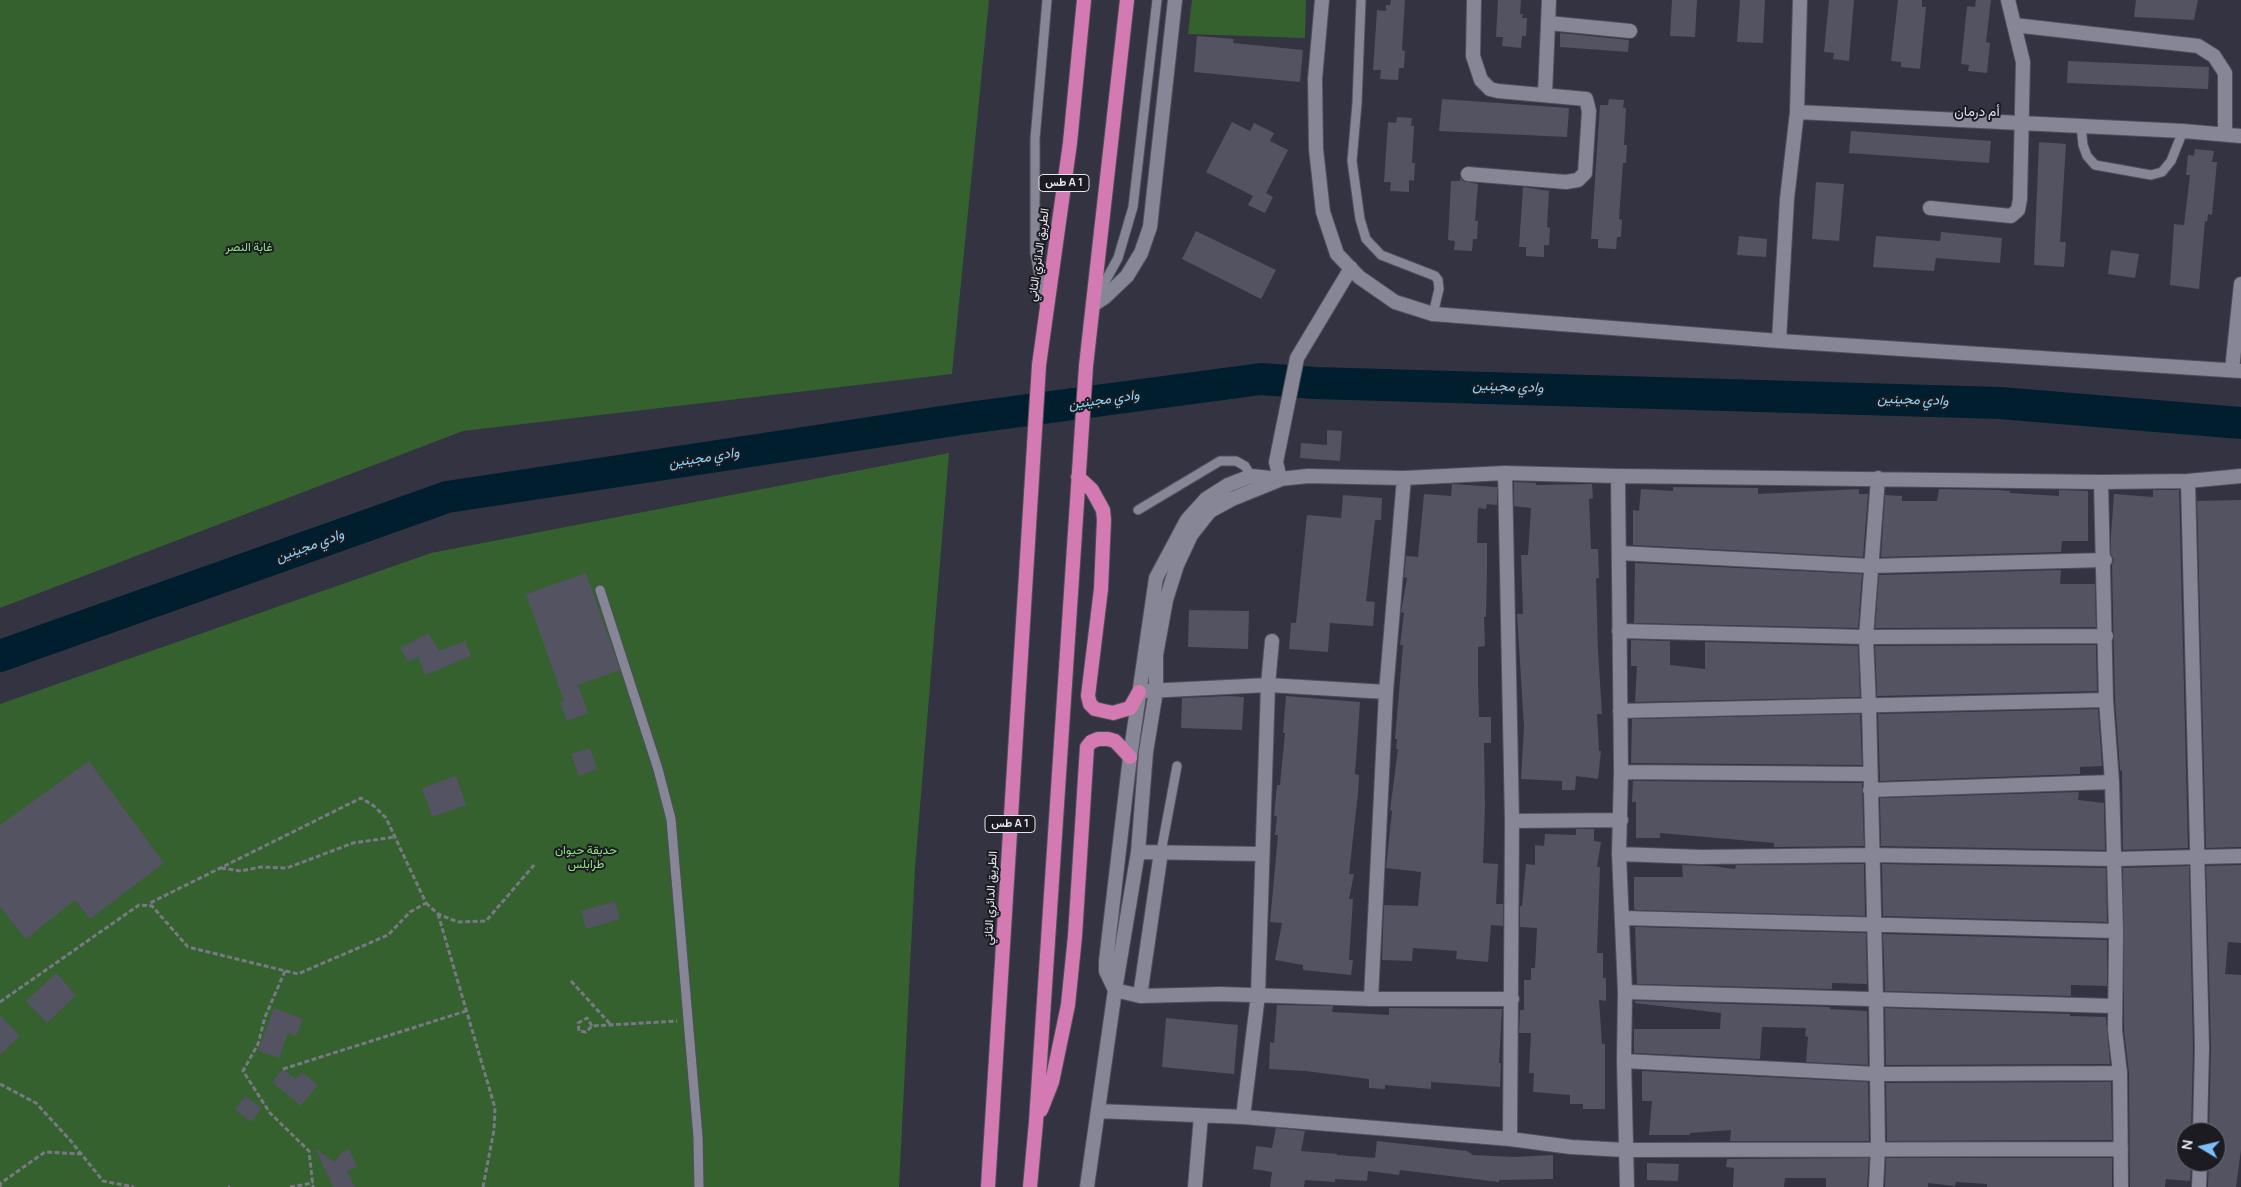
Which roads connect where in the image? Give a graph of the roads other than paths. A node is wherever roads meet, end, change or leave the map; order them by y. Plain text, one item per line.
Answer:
1 (1047, 0) edge
2 (1084, 0) edge
3 (1127, 0) edge
4 (1157, 0) edge
5 (1175, 0) edge
6 (1322, 0) edge
7 (1360, 0) edge
8 (1474, 0) edge
9 (1549, 0) edge
10 (1800, 0) edge
11 (2008, 0) edge
12 (1548, 23) junction
13 (2014, 25) junction
14 (1630, 31) dead end
15 (1545, 94) junction
16 (1796, 112) junction
17 (2023, 122) junction
18 (2081, 126) junction
19 (2183, 131) junction
20 (2225, 133) junction
21 (2241, 136) edge
22 (1468, 174) dead end
23 (1930, 208) dead end
24 (1351, 268) junction
25 (2241, 284) edge
26 (1093, 305) junction
27 (1046, 312) junction
28 (1433, 314) junction
29 (1779, 341) junction
30 (2236, 370) edge
31 (1079, 470) junction
32 (1505, 472) junction
33 (1251, 476) junction
34 (1618, 476) junction
35 (2241, 476) edge
36 (1404, 478) junction
37 (1878, 478) junction
38 (1280, 479) junction
39 (2101, 482) junction
40 (2188, 482) junction
41 (1138, 510) dead end
42 (1619, 553) junction
43 (2105, 560) junction
44 (1871, 566) junction
45 (600, 590) dead end
46 (1619, 631) junction
47 (2106, 636) junction
48 (1866, 637) junction
49 (1272, 641) dead end
50 (1268, 685) junction
51 (1156, 691) junction
52 (1139, 692) junction
53 (1386, 692) junction
54 (2106, 700) junction
55 (1869, 706) junction
56 (1620, 711) junction
57 (1130, 758) junction
58 (1177, 766) dead end
59 (1621, 772) junction
60 (1870, 774) junction
61 (2112, 782) junction
62 (1870, 790) junction
63 (1621, 820) junction
64 (1512, 821) junction
65 (1138, 852) junction
66 (1161, 852) junction
67 (1262, 854) junction
68 (1619, 854) junction
69 (1871, 855) junction
70 (2241, 856) edge
71 (2196, 858) junction
72 (2114, 859) junction
73 (1623, 918) junction
74 (1874, 924) junction
75 (2116, 931) junction
76 (1115, 990) junction
77 (1625, 992) junction
78 (1258, 995) junction
79 (1140, 996) junction
80 (1371, 999) junction
81 (1512, 999) junction
82 (1876, 999) junction
83 (2114, 1006) junction
84 (1624, 1061) junction
85 (2120, 1073) junction
86 (1876, 1074) junction
87 (1098, 1111) junction
88 (1201, 1116) junction
89 (1244, 1117) junction
90 (1036, 1122) junction
91 (2200, 1122) edge
92 (1510, 1139) junction
93 (1878, 1148) junction
94 (2121, 1149) junction
95 (1625, 1150) junction
96 (2200, 1172) edge
97 (699, 1187) edge
98 (988, 1187) edge
99 (1030, 1187) edge
100 (1087, 1187) edge
101 (1195, 1187) edge
102 (1627, 1187) edge
103 (1876, 1187) edge
104 (2121, 1187) edge
105 (2199, 1187) edge

1 - 27 lane
2 - 27 highway, الطريق الدائري الثاني / طس A 1
3 - 26 highway, طس A 1
4 - 26 lane
5 - 26 street
6 - 24 street
7 - 28 lane
8 - 15 street
9 - 12 street
10 - 16 street
11 - 13 street
12 - 14 street
12 - 15 street
13 - 17 street
13 - 20 street
15 - 22 street
16 - 17 street
16 - 29 street
17 - 18 street
17 - 23 street
18 - 19 street
18 - 19 lane
19 - 20 street
20 - 21 street
24 - 28 street
24 - 38 street
25 - 30 street
26 - 31 highway, طس A 1
27 - 98 highway, الطريق الدائري الثاني / طس A 1
28 - 29 street
29 - 30 street
31 - 52 highway
31 - 90 highway
32 - 34 street
32 - 36 street
32 - 64 street
33 - 38 street
33 - 41 lane
33 - 52 street
34 - 37 street
34 - 42 street
35 - 40 street
36 - 38 street
36 - 53 street
37 - 39 street
37 - 44 street
38 - 51 street
39 - 40 street
39 - 43 street
40 - 71 street
42 - 44 street
42 - 46 street
43 - 44 street
43 - 47 street
44 - 48 street
45 - 97 lane
46 - 48 street
46 - 56 street
47 - 48 street
47 - 54 street
48 - 55 street
49 - 50 street
50 - 51 street
50 - 53 street
50 - 67 street
51 - 52 street
51 - 65 street
52 - 57 street
53 - 80 street
54 - 55 street
54 - 61 street
55 - 56 street
55 - 60 street
56 - 59 street
57 - 76 street
57 - 90 highway
58 - 66 lane
59 - 60 street
59 - 63 street
60 - 62 street
61 - 62 street
61 - 72 street
62 - 69 street
63 - 64 street
63 - 68 street
64 - 81 street
65 - 66 street
65 - 76 street
66 - 67 street
66 - 79 street
67 - 78 street
68 - 69 street
68 - 73 street
69 - 72 street
69 - 74 street
70 - 71 street
71 - 72 street
71 - 91 street
72 - 75 street
73 - 74 street
73 - 77 street
74 - 75 street
74 - 82 street
75 - 83 street
76 - 79 street
76 - 87 street
77 - 82 street
77 - 84 street
78 - 79 street
78 - 80 street
78 - 89 street
80 - 81 street
81 - 92 street
82 - 83 street
82 - 86 street
83 - 85 street
84 - 86 street
84 - 95 street
85 - 86 street
85 - 94 street
86 - 93 street
87 - 88 street
87 - 100 street
88 - 89 street
88 - 101 street
89 - 92 street
90 - 99 highway
92 - 95 street
93 - 94 street
93 - 95 street
93 - 103 street
94 - 104 street
95 - 102 street
96 - 105 street

